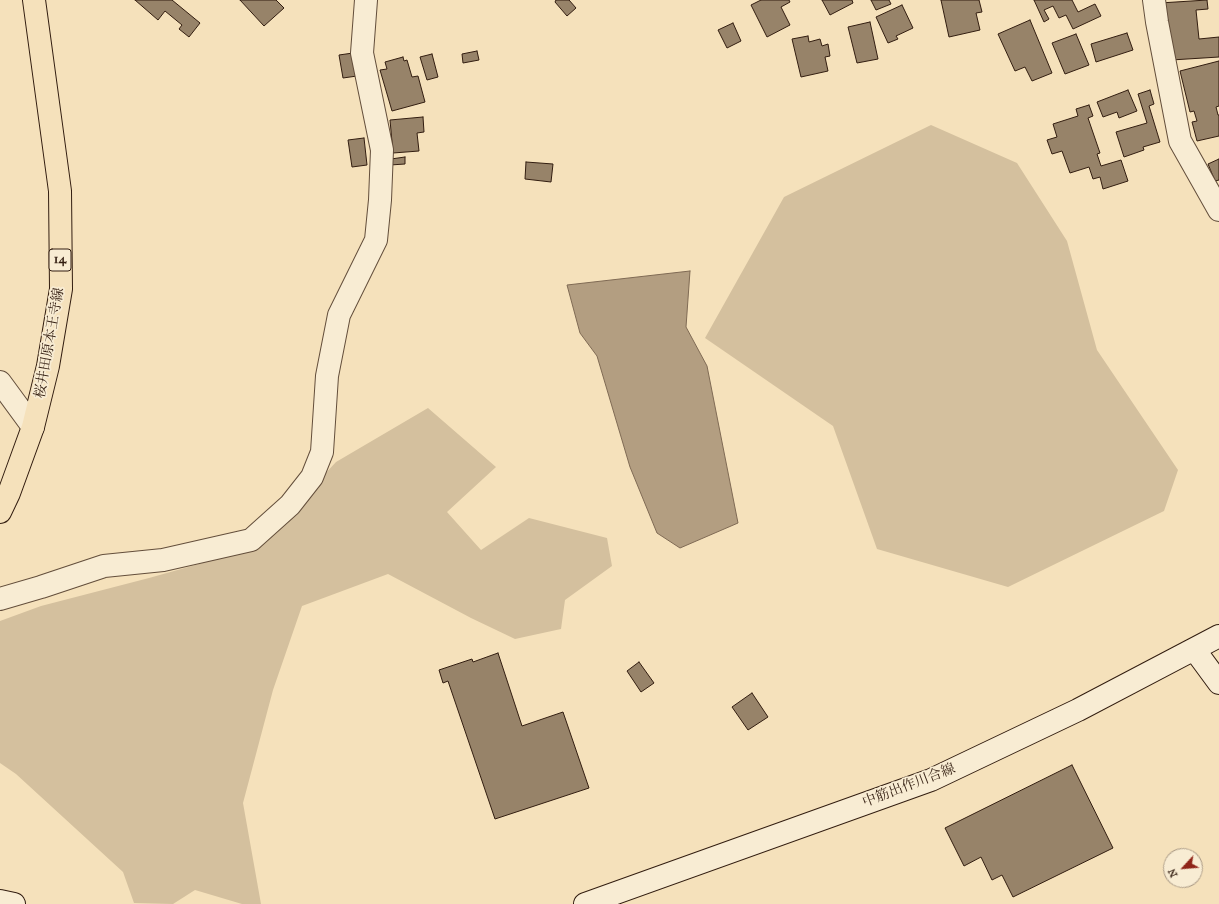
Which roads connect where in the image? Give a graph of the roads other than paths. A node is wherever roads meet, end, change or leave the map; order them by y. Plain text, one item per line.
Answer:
1 (34, 0) edge
2 (366, 0) edge
3 (1154, 0) edge
4 (1219, 210) edge
5 (0, 382) edge
6 (33, 427) junction
7 (0, 512) edge
8 (0, 599) edge
9 (1219, 636) edge
10 (1194, 649) junction
11 (1219, 683) edge
12 (0, 901) edge
13 (14, 904) edge
14 (585, 904) edge

1 - 6 main road, 桜井田原本王寺線 / 14
2 - 8 street
3 - 4 street
5 - 6 street
6 - 7 main road, 桜井田原本王寺線 / 14
9 - 10 street, 中筋出作川合線
10 - 11 street
10 - 14 street, 中筋出作川合線
12 - 13 street

